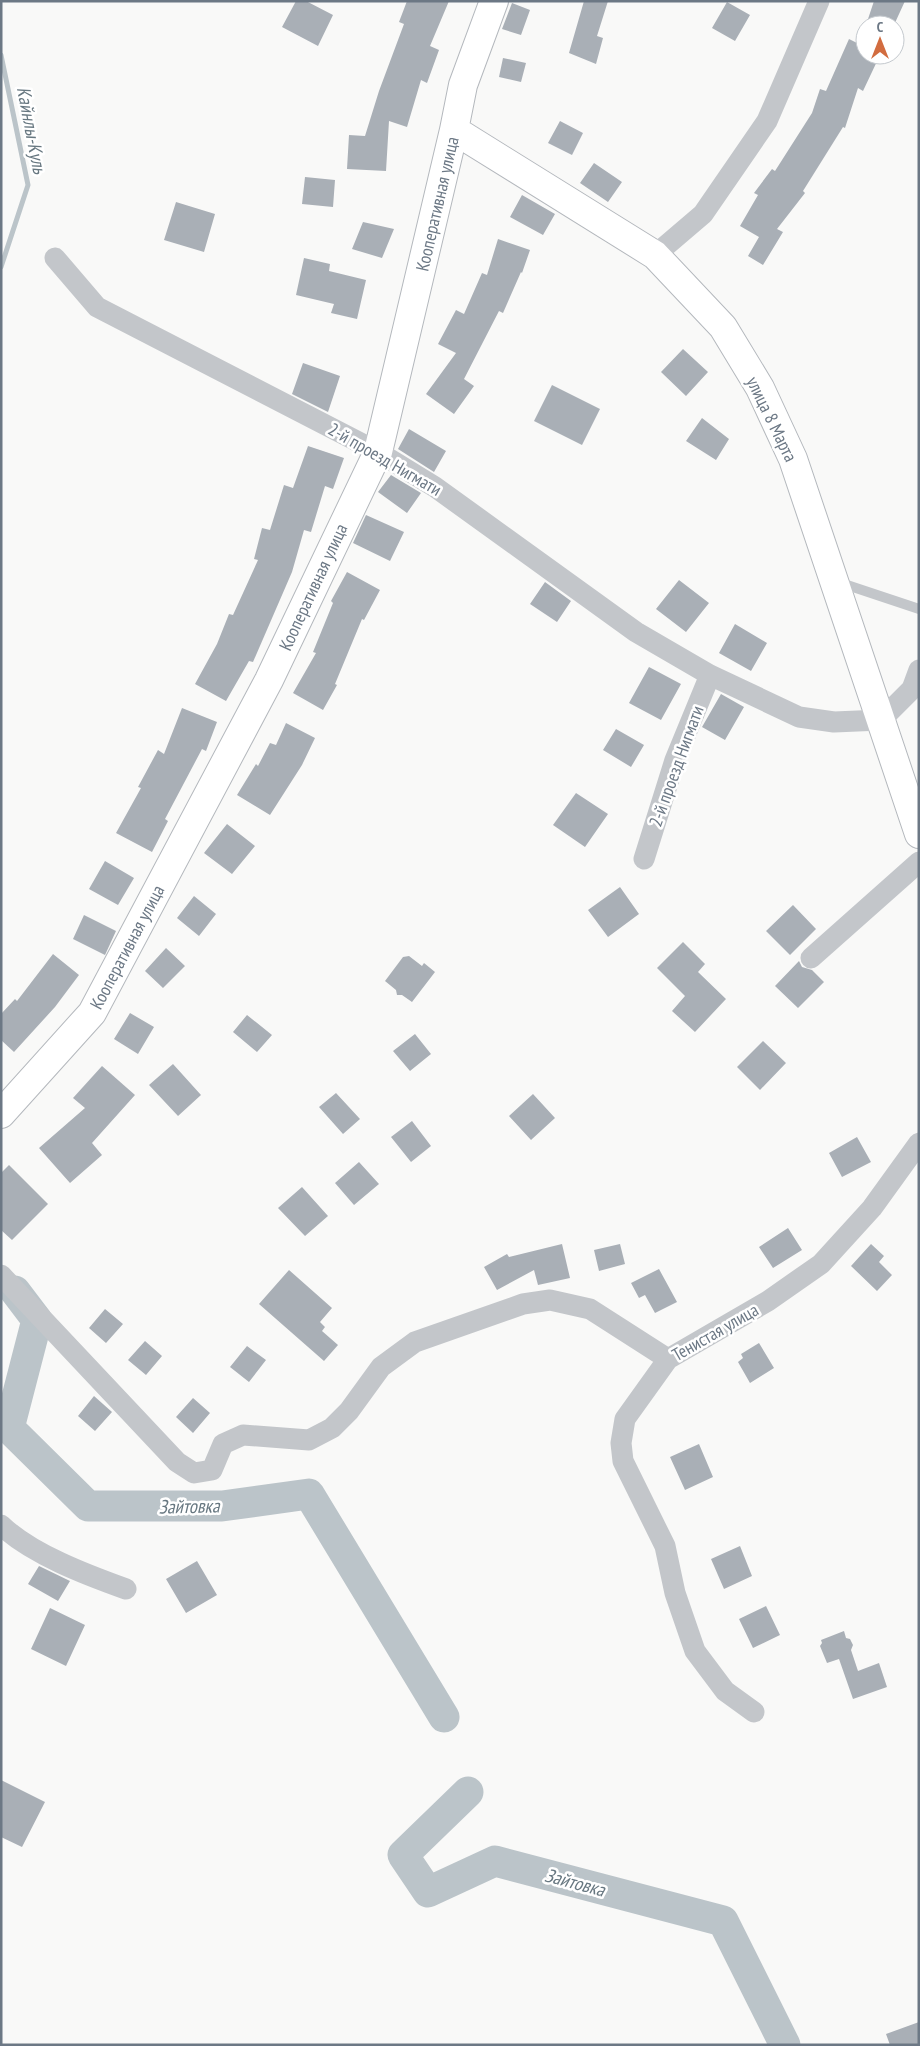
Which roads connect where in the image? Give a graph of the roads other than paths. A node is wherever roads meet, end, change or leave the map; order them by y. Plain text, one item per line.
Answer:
1 (494, 1) edge
2 (819, 1) edge
3 (454, 130) junction
4 (655, 255) junction
5 (55, 258) dead end
6 (378, 452) junction
7 (835, 581) junction
8 (919, 609) edge
9 (919, 670) edge
10 (710, 674) junction
11 (881, 720) junction
12 (919, 834) edge
13 (644, 859) dead end
14 (919, 862) edge
15 (811, 958) dead end
16 (1, 1114) edge
17 (919, 1143) edge
18 (1, 1276) edge
19 (668, 1359) junction
20 (1, 1525) edge
21 (126, 1589) dead end
22 (754, 1712) dead end

1 - 3 main road, Кооперативная улица
2 - 4 street
3 - 4 main road, улица 8 Марта
3 - 6 main road, Кооперативная улица
4 - 7 main road, улица 8 Марта
5 - 6 street, 2-й проезд Нигмати
6 - 10 street, 2-й проезд Нигмати
6 - 16 main road, Кооперативная улица
7 - 8 lane
7 - 11 main road, улица 8 Марта
9 - 11 street
10 - 11 street, 2-й проезд Нигмати
10 - 13 street, 2-й проезд Нигмати
11 - 12 main road, улица 8 Марта
14 - 15 street
17 - 19 street, Тенистая улица
18 - 19 street
19 - 22 street, Тенистая улица
20 - 21 street

